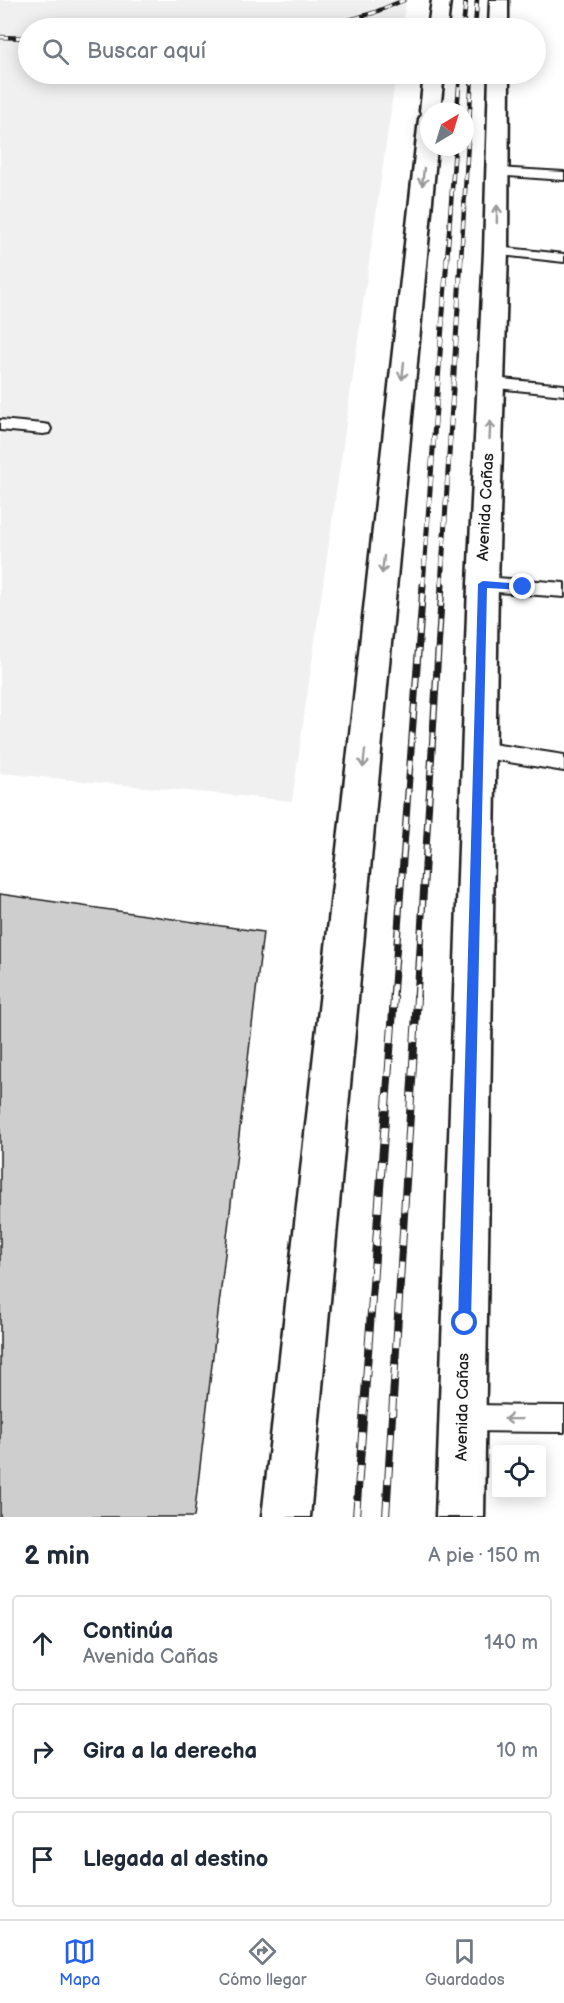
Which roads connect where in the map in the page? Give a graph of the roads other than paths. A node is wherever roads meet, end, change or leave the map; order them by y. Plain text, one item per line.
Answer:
1 (441, 0) edge
2 (499, 0) edge
3 (439, 18) edge
4 (499, 18) edge
5 (433, 84) edge
6 (499, 84) edge
7 (431, 102) edge
8 (425, 156) edge
9 (498, 172) junction
10 (564, 176) edge
11 (496, 251) junction
12 (564, 258) edge
13 (492, 383) junction
14 (564, 390) edge
15 (0, 425) edge
16 (44, 429) dead end
17 (483, 584) junction
18 (564, 590) edge
19 (479, 750) junction
20 (564, 763) edge
21 (462, 1418) junction
22 (564, 1419) edge
23 (286, 1517) edge
24 (460, 1517) edge

1 - 3 street
2 - 4 street
5 - 7 street
6 - 9 street, Avenida Cañas
8 -> 23 street
9 - 10 lane
11 -> 9 street, Avenida Cañas
11 - 12 lane
11 - 13 street, Avenida Cañas
13 - 14 lane
17 -> 13 street, Avenida Cañas
15 - 16 lane
17 - 18 lane
17 - 19 street, Avenida Cañas
19 - 20 lane
19 - 21 street, Avenida Cañas
22 -> 21 lane
21 - 24 street, Avenida Cañas

